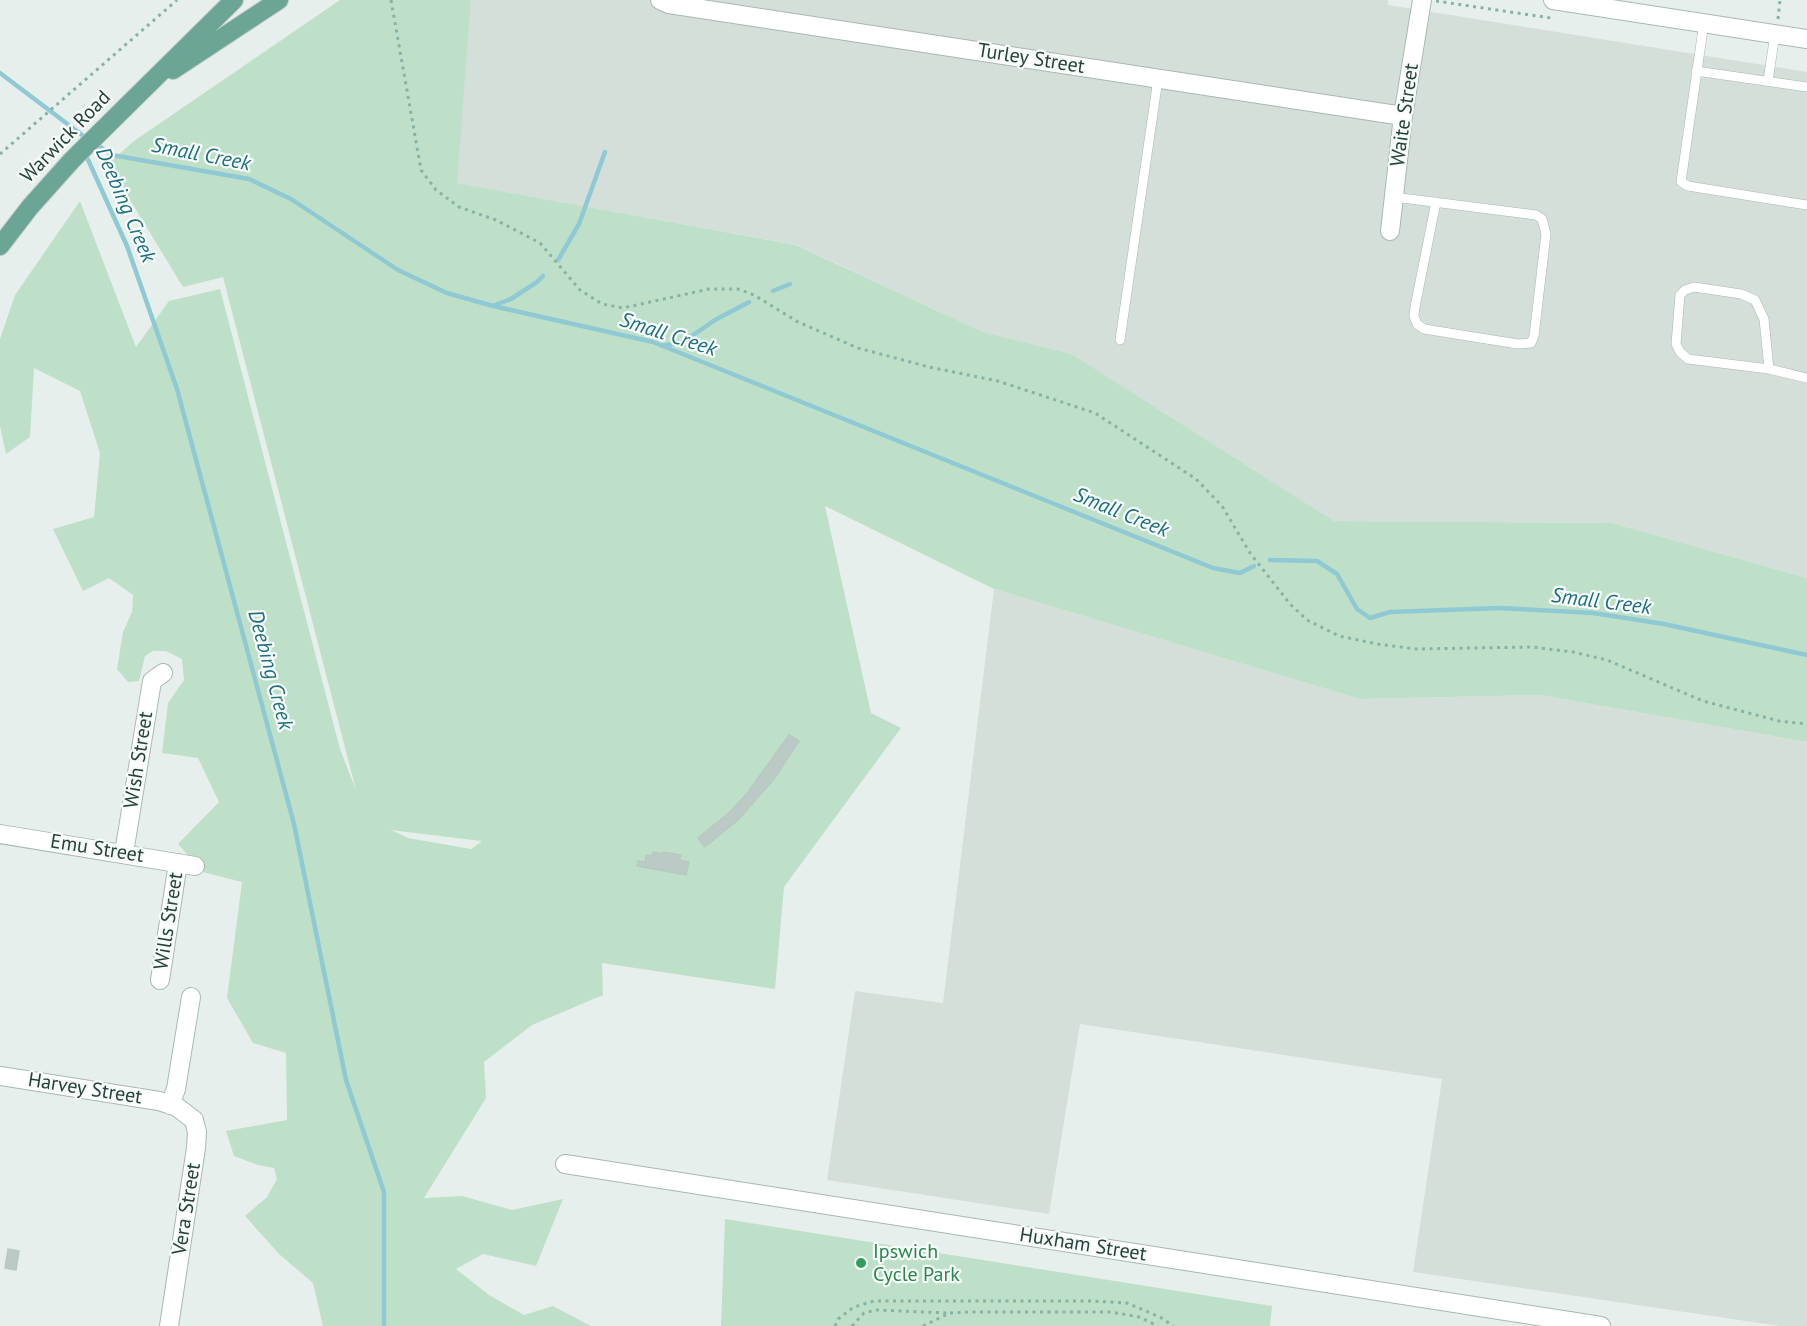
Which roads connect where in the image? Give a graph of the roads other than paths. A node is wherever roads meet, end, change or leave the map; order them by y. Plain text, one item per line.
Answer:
1 (234, 0) edge
2 (279, 0) edge
3 (660, 0) edge
4 (1422, 0) edge
5 (1553, 0) edge
6 (1704, 22) junction
7 (1775, 34) junction
8 (1807, 39) edge
9 (1696, 71) junction
10 (1158, 78) junction
11 (1768, 81) junction
12 (1807, 87) edge
13 (144, 89) junction
14 (1403, 116) junction
15 (1394, 197) junction
16 (1436, 202) junction
17 (1807, 205) edge
18 (1390, 231) dead end
19 (0, 246) edge
20 (1120, 340) dead end
21 (1769, 369) junction
22 (1807, 378) edge
23 (163, 674) dead end
24 (0, 834) edge
25 (124, 854) junction
26 (186, 864) joint
27 (160, 980) dead end
28 (191, 997) dead end
29 (0, 1076) edge
30 (170, 1105) junction
31 (565, 1164) dead end
32 (169, 1326) edge
33 (1601, 1326) edge

1 - 13 main road, Warwick Road
2 - 13 main road, Warwick Road
3 - 10 street, Turley Street
4 - 14 street, Waite Street
5 - 6 street
6 - 7 street
6 - 9 lane
7 - 8 street
7 - 11 lane
9 - 11 lane
9 - 17 lane
10 - 14 street, Turley Street
10 - 20 lane
11 - 12 lane
13 - 19 main road, Warwick Road
14 - 15 street, Waite Street
15 - 16 lane
15 - 18 street, Waite Street
16 - 16 lane
21 - 21 lane
21 - 22 lane
23 - 25 street, Wish Street
24 - 25 street, Emu Street
25 - 26 street, Emu Street
26 - 27 street, Wills Street
28 - 30 street
29 - 30 street, Harvey Street
30 - 32 street, Vera Street
31 - 33 street, Huxham Street

